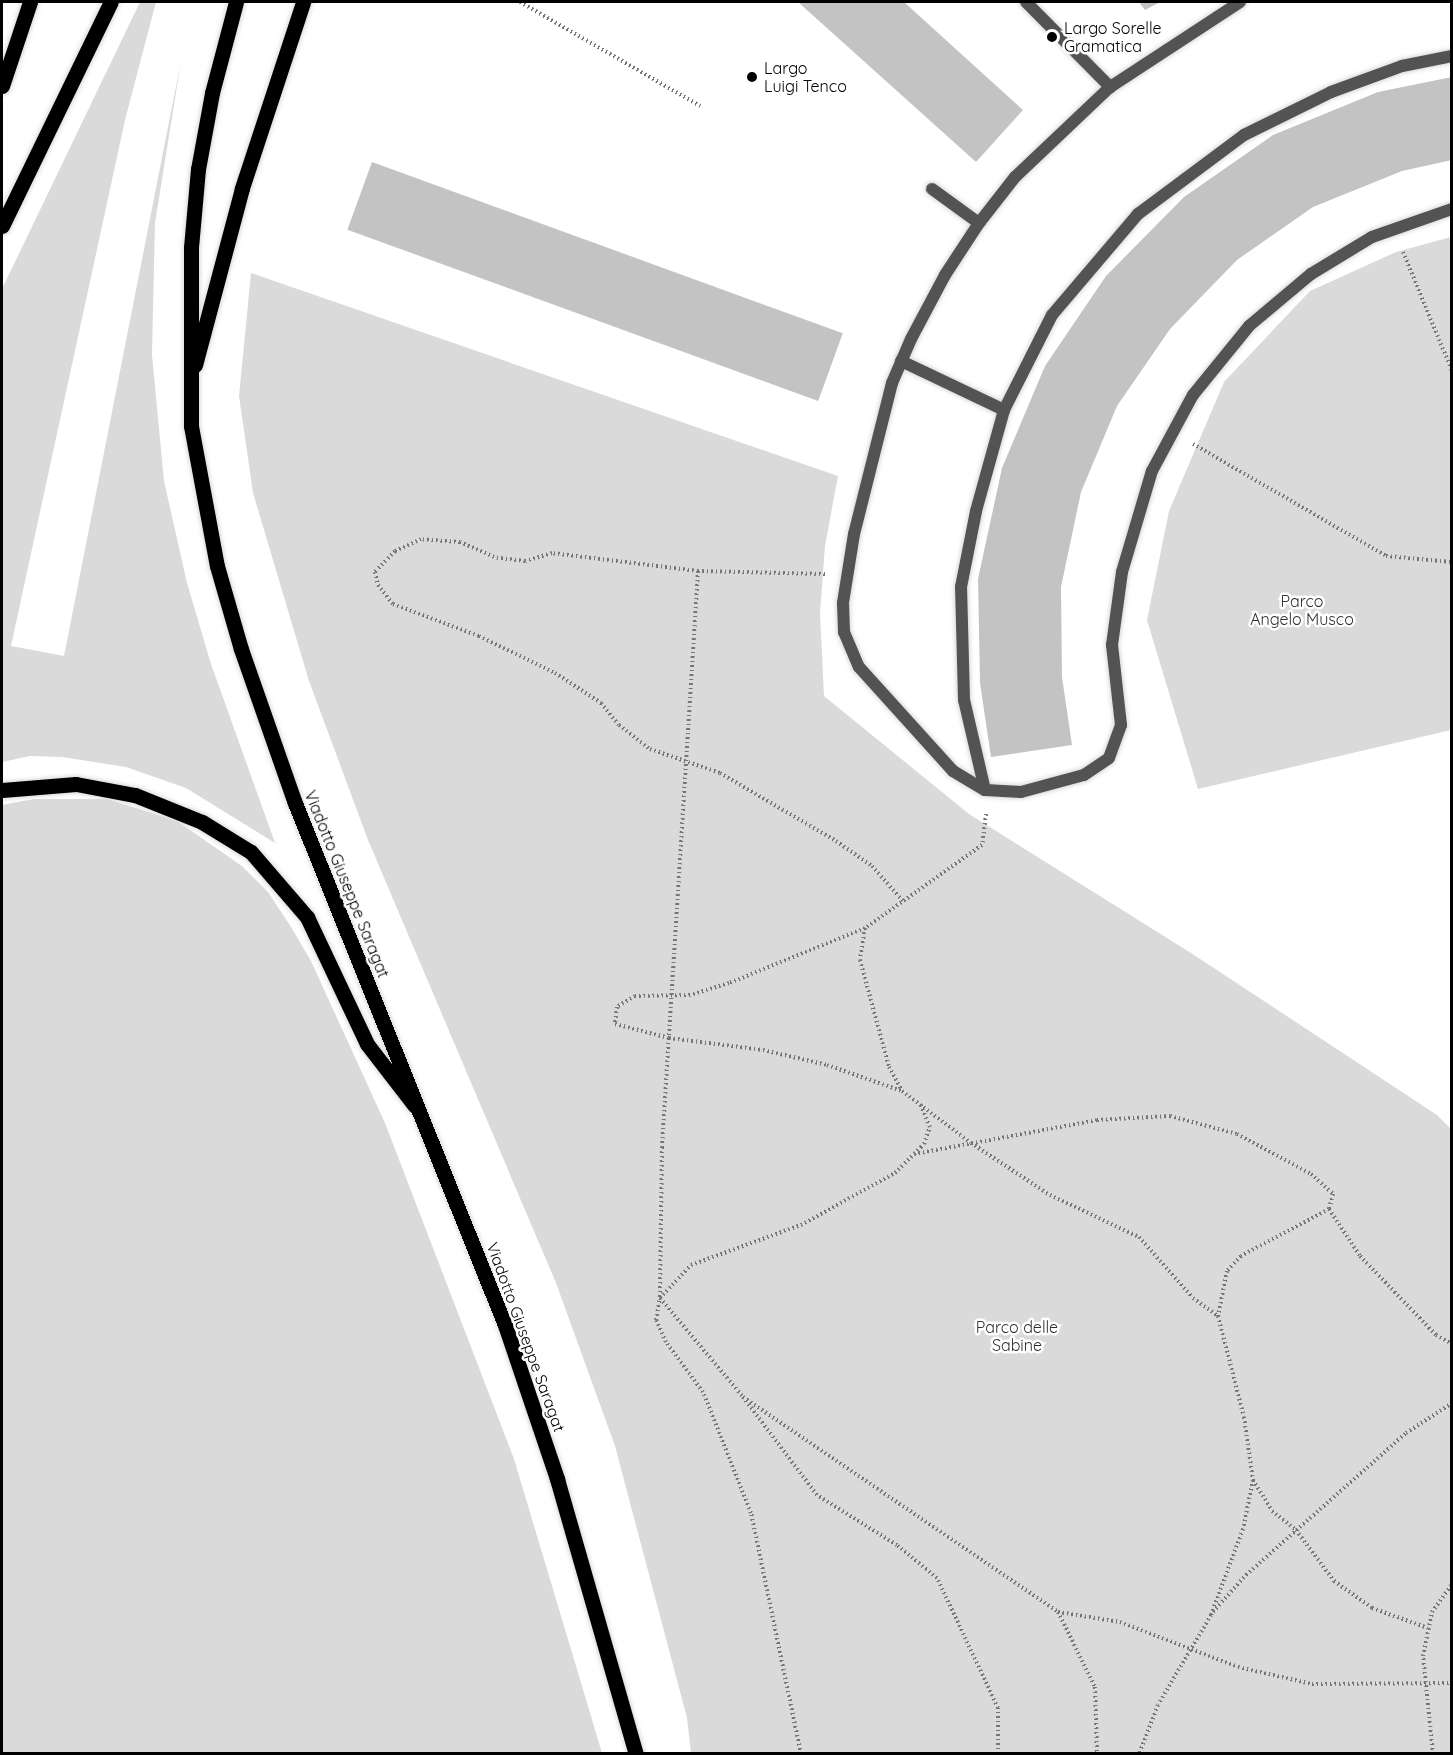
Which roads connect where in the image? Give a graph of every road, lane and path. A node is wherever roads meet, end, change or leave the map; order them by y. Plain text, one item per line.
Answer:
1 (30, 2) edge
2 (111, 2) edge
3 (236, 2) edge
4 (303, 2) edge
5 (520, 2) edge
6 (1026, 2) edge
7 (1239, 2) edge
8 (1452, 56) edge
9 (2, 86) edge
10 (1110, 87) junction
11 (700, 106) dead end
12 (932, 189) dead end
13 (1452, 209) edge
14 (979, 223) junction
15 (2, 226) edge
16 (1393, 228) junction
17 (901, 361) junction
18 (1452, 370) edge
19 (191, 380) junction
20 (1004, 410) junction
21 (1171, 432) junction
22 (1452, 562) edge
23 (698, 571) junction
24 (847, 575) junction
25 (685, 761) junction
26 (2, 790) edge
27 (985, 790) junction
28 (988, 805) dead end
29 (903, 901) junction
30 (865, 928) junction
31 (672, 997) junction
32 (669, 1038) junction
33 (902, 1091) junction
34 (920, 1102) junction
35 (424, 1118) junction
36 (971, 1143) junction
37 (914, 1154) junction
38 (1329, 1209) junction
39 (660, 1298) junction
40 (1218, 1316) junction
41 (1452, 1344) edge
42 (743, 1397) junction
43 (1452, 1403) edge
44 (1253, 1480) junction
45 (1296, 1530) junction
46 (1452, 1584) edge
47 (1058, 1612) junction
48 (1211, 1615) junction
49 (1428, 1629) junction
50 (1190, 1646) junction
51 (1452, 1683) edge
52 (1424, 1684) junction
53 (636, 1754) edge
54 (801, 1754) edge
55 (998, 1754) edge
56 (1097, 1754) edge
57 (1138, 1754) edge
58 (1433, 1754) edge

1 - 9 main road
2 - 15 main road
3 - 19 main road, Viadotto Giuseppe Saragat
4 - 19 main road
5 - 11 path
6 - 10 street
7 - 10 street
8 - 20 street
10 - 14 street
12 - 14 street
13 - 16 street
14 - 17 street
16 - 18 path
16 - 21 street
17 - 20 street
17 - 24 street
19 - 35 main road, Viadotto Giuseppe Saragat
20 - 27 street
21 - 22 path
21 - 27 street
23 - 24 path
23 - 25 path
23 - 25 path
24 - 27 street
25 - 29 path
25 - 31 path
26 - 35 main road
28 - 29 path
29 - 30 path
30 - 31 path
30 - 33 path
31 - 32 path
31 - 32 path
32 - 33 path
32 - 39 path
33 - 34 path
34 - 36 path
34 - 37 path
35 - 53 main road, Viadotto Giuseppe Saragat
36 - 37 path
36 - 38 path
36 - 40 path
37 - 39 path
38 - 40 path
38 - 41 path
39 - 42 path
39 - 54 path
40 - 44 path
42 - 47 path
42 - 55 path
43 - 45 path
44 - 45 path
44 - 48 path
45 - 48 path
45 - 49 path
46 - 49 path
47 - 50 path
47 - 56 path
48 - 50 path
49 - 52 path
50 - 52 path
50 - 57 path
51 - 52 path
52 - 58 path

